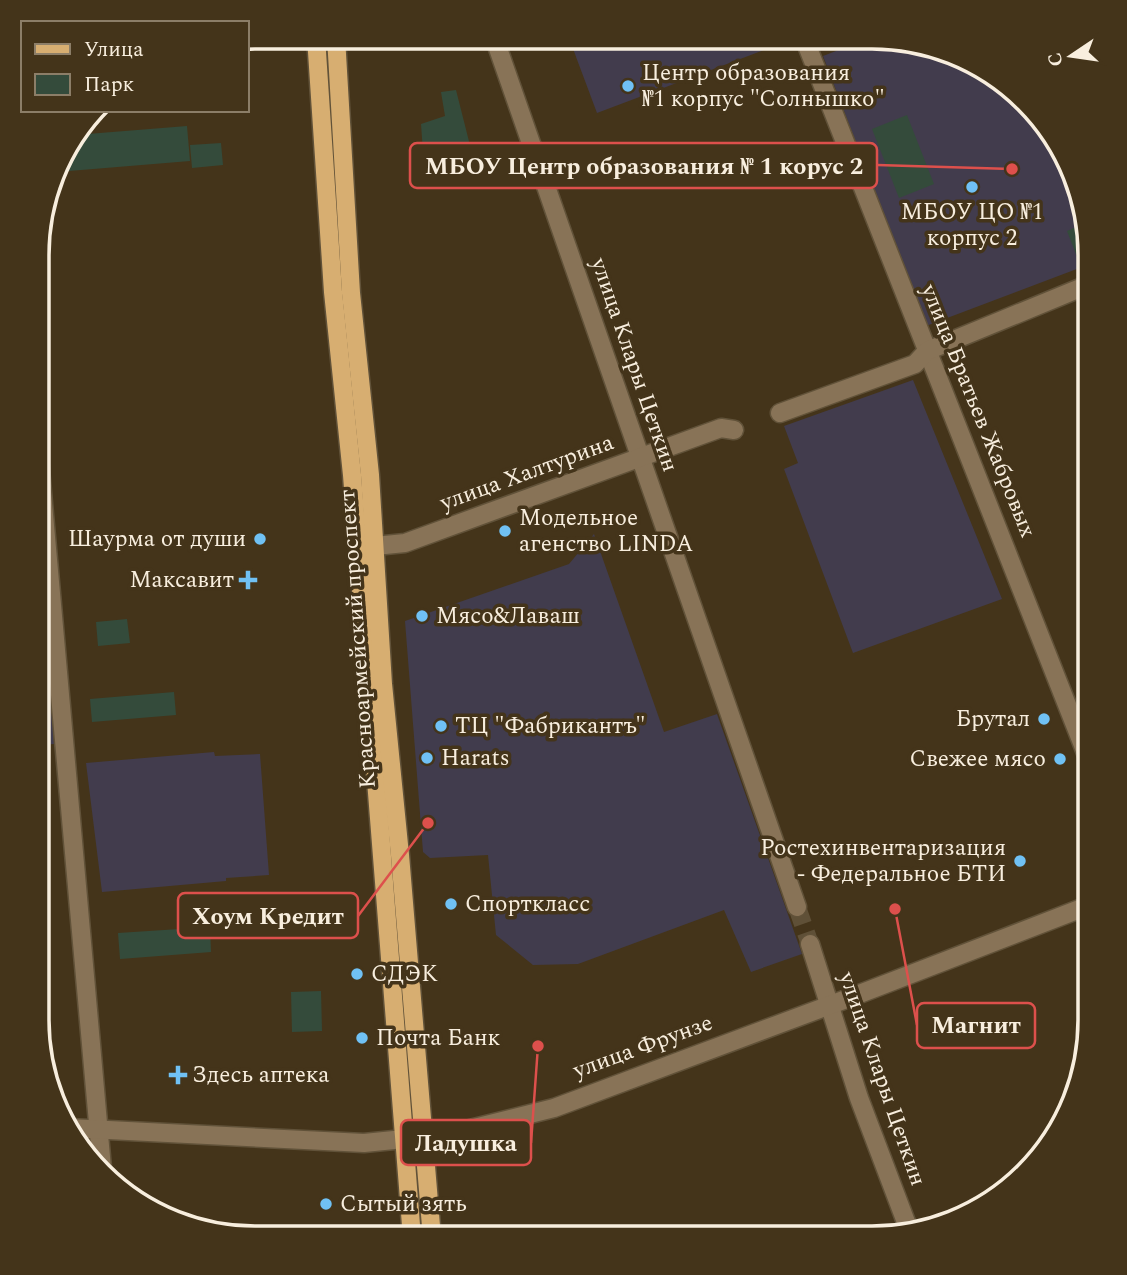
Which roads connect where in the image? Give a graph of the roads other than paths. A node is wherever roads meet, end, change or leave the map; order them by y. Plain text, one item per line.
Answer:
1 (317, 49) edge
2 (337, 49) edge
3 (498, 49) edge
4 (808, 49) edge
5 (1078, 290) edge
6 (928, 351) junction
7 (780, 413) dead end
8 (734, 430) dead end
9 (640, 458) junction
10 (375, 546) junction
11 (49, 608) edge
12 (1078, 732) edge
13 (797, 907) tunnel mouth
14 (1078, 910) edge
15 (810, 944) tunnel mouth
16 (828, 1005) junction
17 (80, 1128) edge
18 (98, 1129) junction
19 (424, 1136) junction
20 (404, 1139) junction
21 (101, 1156) edge
22 (906, 1223) edge
23 (411, 1226) edge
24 (431, 1226) edge

1 - 20 main road, Красноармейский проспект
2 - 10 main road, Красноармейский проспект
3 - 9 street, улица Клары Цеткин
4 - 6 street, улица Братьев Жабровых
5 - 6 street
6 - 7 street
6 - 12 street, улица Братьев Жабровых
8 - 9 street, улица Халтурина
9 - 10 street, улица Халтурина
9 - 13 street, улица Клары Цеткин
10 - 19 main road, Красноармейский проспект
11 - 18 street
14 - 16 street, улица Фрунзе
15 - 16 street, улица Клары Цеткин
16 - 19 street, улица Фрунзе
16 - 22 street, улица Клары Цеткин
17 - 18 street, улица Фрунзе
18 - 20 street, улица Фрунзе
18 - 21 street
19 - 20 main road, улица Фрунзе
19 - 24 main road, Красноармейский проспект
20 - 23 main road, Красноармейский проспект

